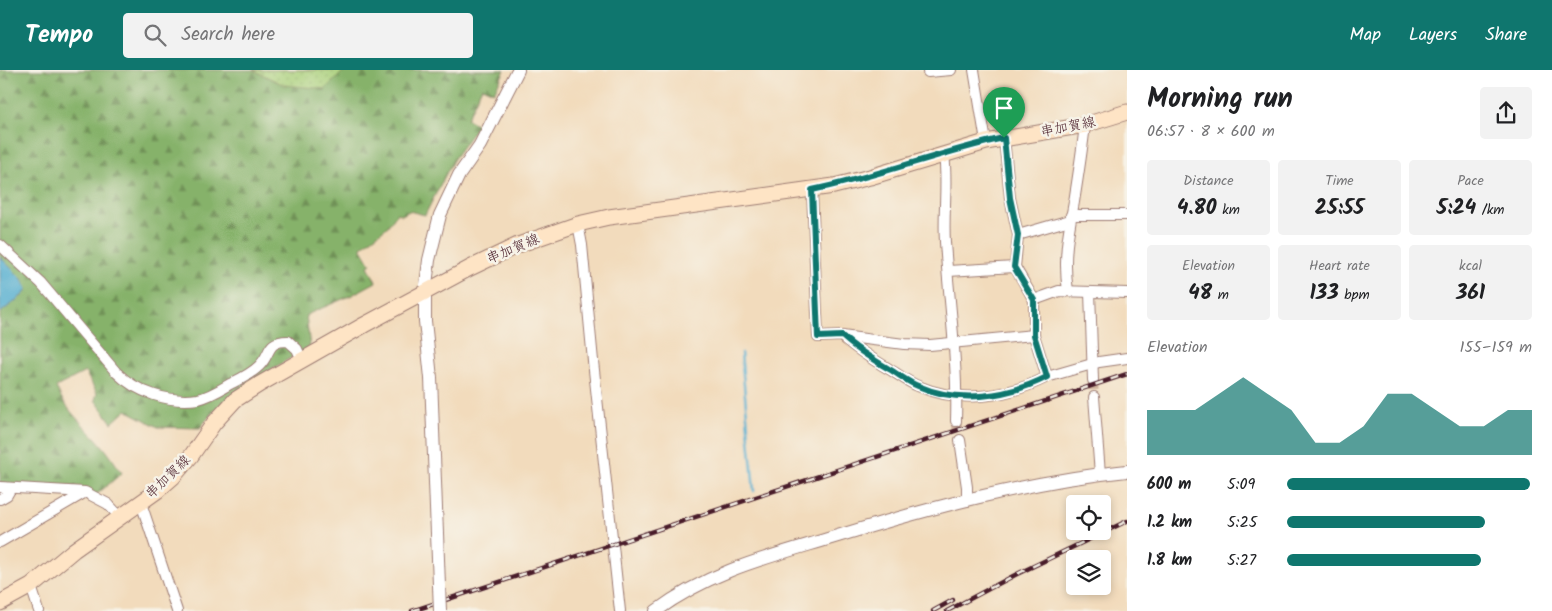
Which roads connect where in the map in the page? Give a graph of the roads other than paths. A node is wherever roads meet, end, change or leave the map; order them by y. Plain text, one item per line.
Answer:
1 (518, 70) edge
2 (951, 70) edge
3 (974, 70) edge
4 (928, 72) dead end
5 (1127, 112) edge
6 (1085, 125) junction
7 (1004, 138) junction
8 (986, 142) junction
9 (944, 154) junction
10 (812, 190) junction
11 (1127, 215) edge
12 (1071, 217) junction
13 (578, 224) junction
14 (1018, 235) junction
15 (0, 245) edge
16 (1014, 267) junction
17 (948, 271) junction
18 (1068, 291) junction
19 (1090, 292) junction
20 (425, 293) junction
21 (1127, 293) edge
22 (1034, 300) junction
23 (1034, 335) junction
24 (842, 336) junction
25 (955, 343) junction
26 (1127, 358) edge
27 (302, 360) junction
28 (1092, 364) junction
29 (1047, 377) junction
30 (1093, 380) tunnel mouth
31 (957, 396) junction
32 (1094, 396) tunnel mouth
33 (956, 421) tunnel mouth
34 (960, 440) tunnel mouth
35 (1127, 471) edge
36 (1100, 474) junction
37 (0, 487) edge
38 (11, 488) junction
39 (85, 492) junction
40 (0, 499) edge
41 (967, 501) junction
42 (141, 503) junction
43 (120, 518) junction
44 (0, 542) edge
45 (31, 586) junction
46 (0, 604) edge
47 (39, 611) edge
48 (177, 611) edge
49 (440, 611) edge
50 (620, 611) edge
51 (656, 611) edge

1 - 20 street
2 - 4 street
3 - 8 street
5 - 6 main road, 串加賀線
6 - 7 main road, 串加賀線
6 - 12 street
7 - 8 main road, 串加賀線
7 - 14 street
8 - 9 main road, 串加賀線
9 - 10 main road, 串加賀線
9 - 17 street
10 - 13 main road, 串加賀線
10 - 24 street
11 - 12 street
12 - 14 street
12 - 18 street
13 - 20 main road, 串加賀線
13 - 50 street
14 - 16 street
15 - 27 street
16 - 17 street
16 - 22 street
17 - 25 street
18 - 19 street
18 - 22 street
19 - 21 street
19 - 28 street
20 - 27 main road, 串加賀線
20 - 49 street, bridge
22 - 23 street
23 - 25 street
23 - 29 street
24 - 25 street
24 - 31 street
25 - 31 street
26 - 28 street
27 - 42 main road, 串加賀線
28 - 29 street
28 - 30 street
29 - 31 street
31 - 33 street
32 - 36 street
34 - 41 street
35 - 36 street
36 - 41 street
37 - 38 street
38 - 39 street
38 - 40 street
39 - 43 street
39 - 44 street
41 - 51 street
42 - 43 main road, 串加賀線
42 - 48 street
43 - 45 main road, 串加賀線
45 - 46 main road, 串加賀線
45 - 47 street

